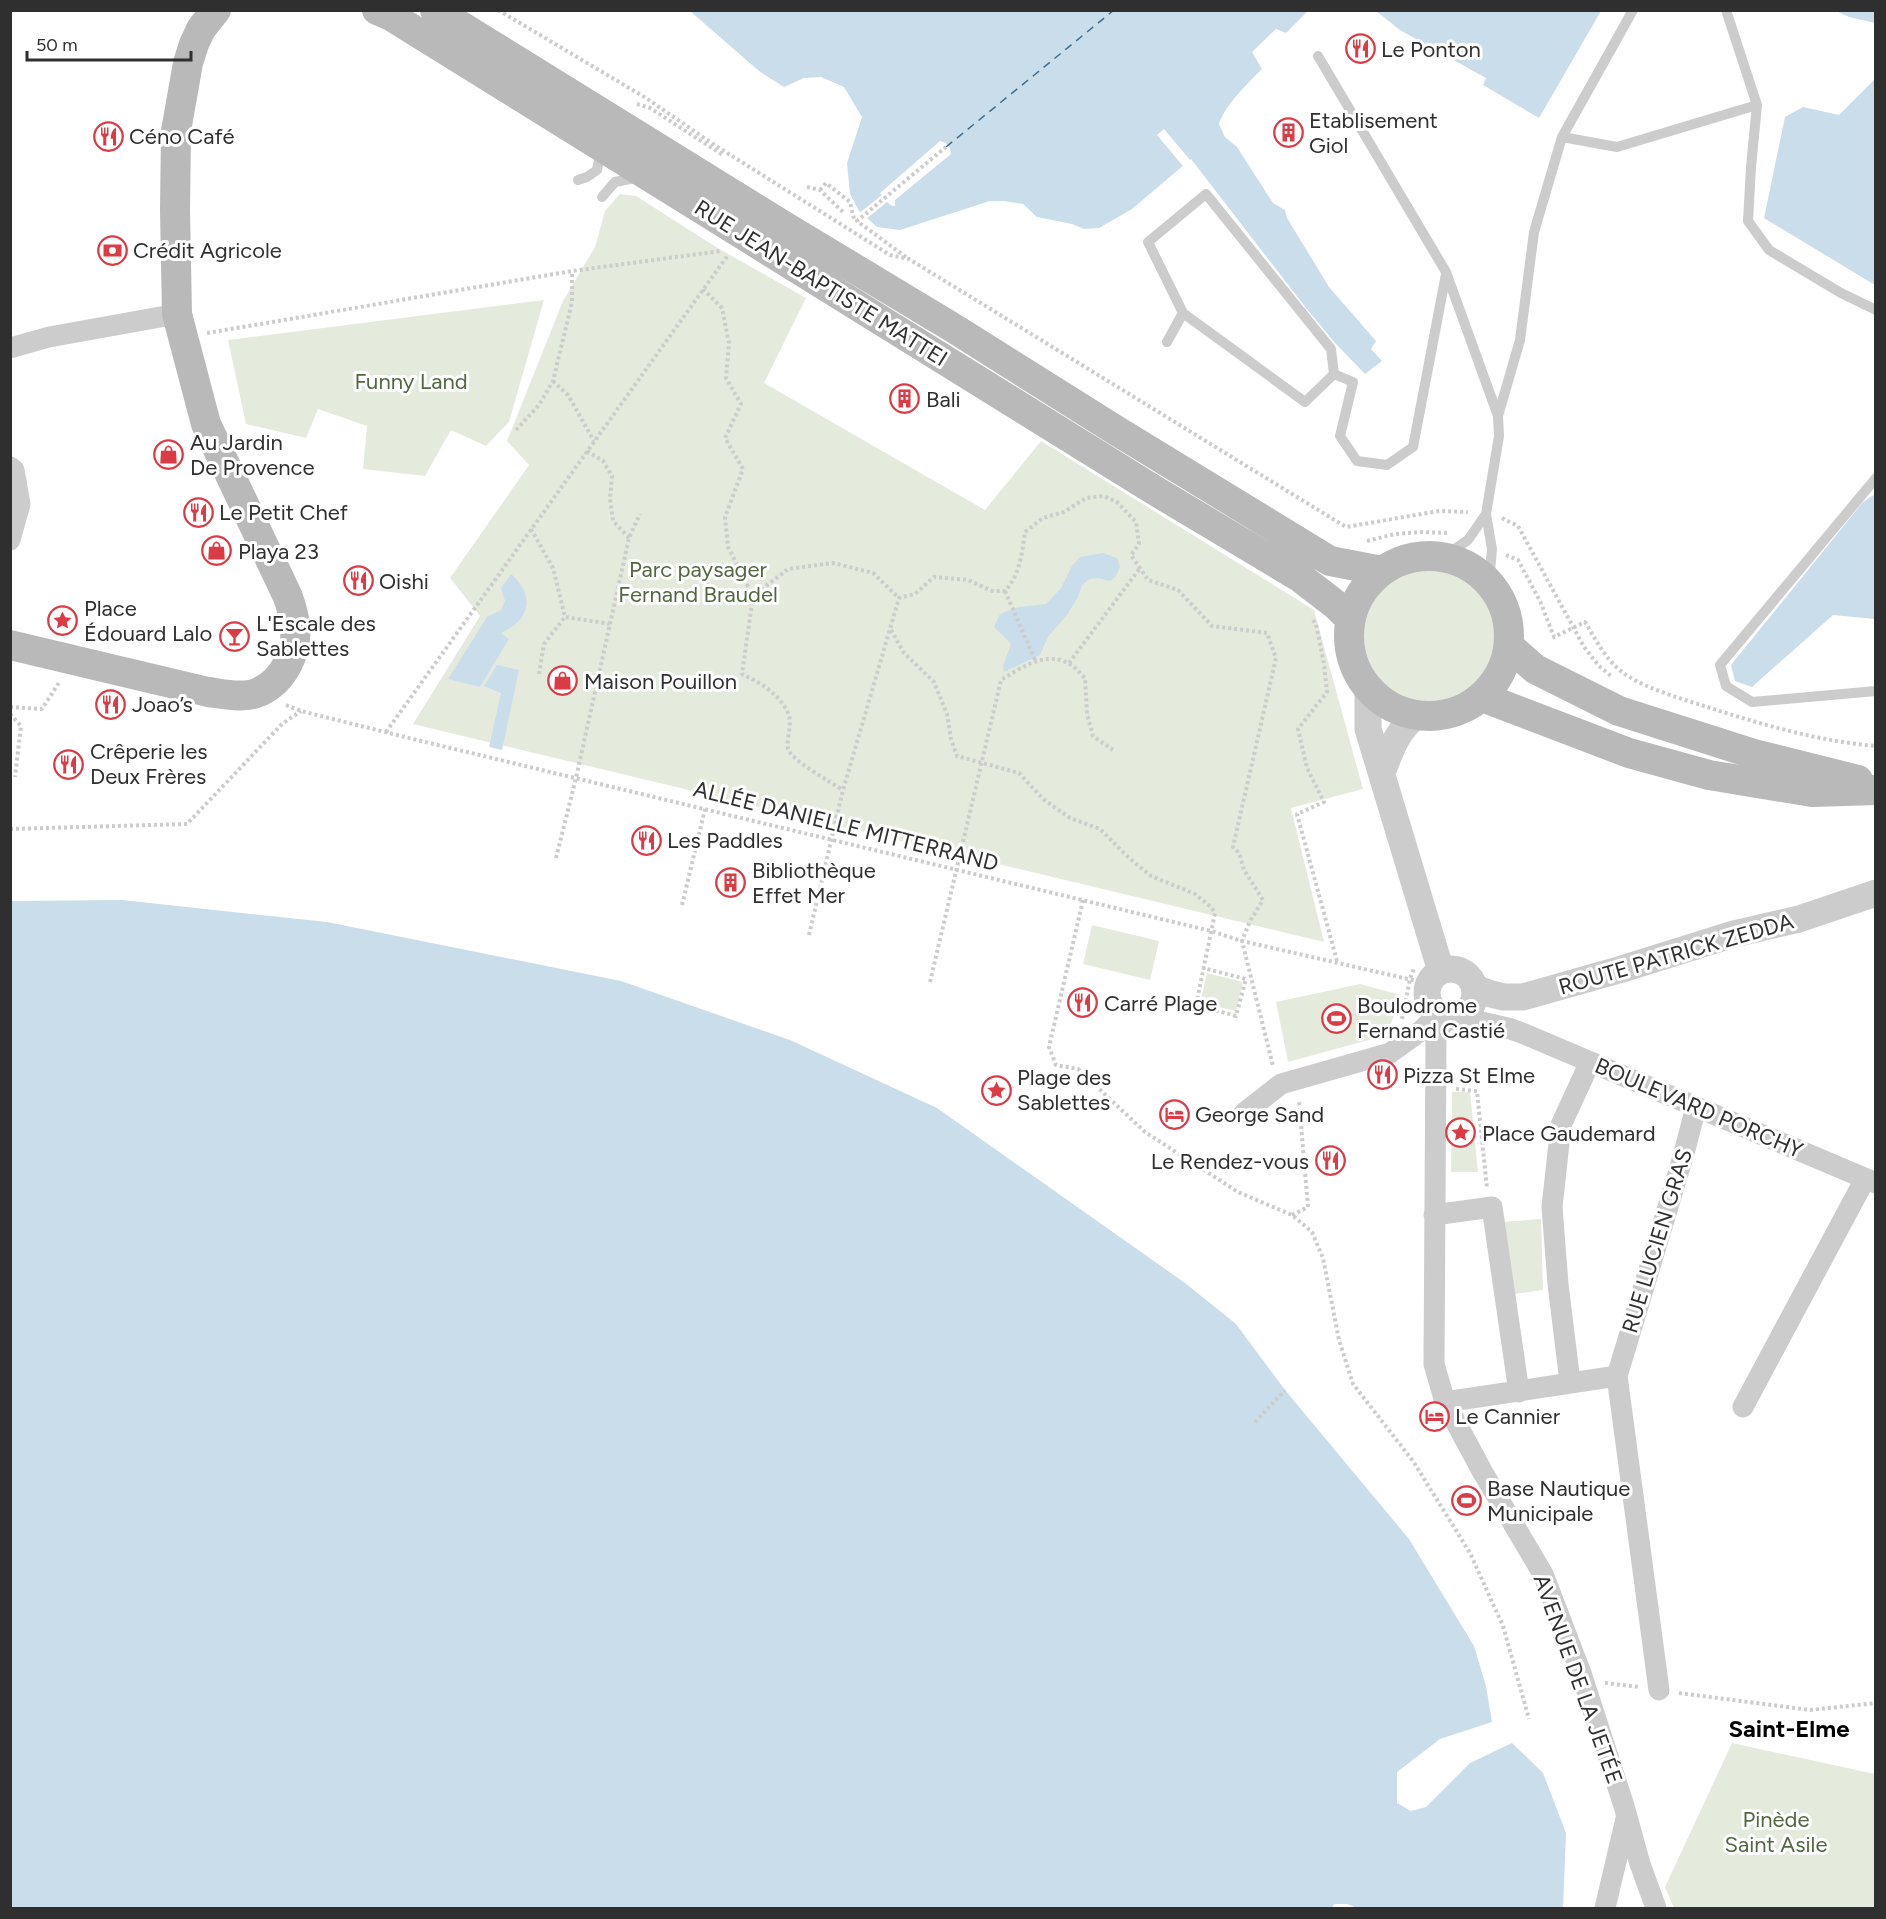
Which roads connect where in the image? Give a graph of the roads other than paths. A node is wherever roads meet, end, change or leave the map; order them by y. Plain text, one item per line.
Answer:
1 (216, 10) edge
2 (377, 10) edge
3 (435, 10) edge
4 (1633, 10) edge
5 (1726, 10) edge
6 (1318, 56) dead end
7 (1757, 105) junction
8 (1562, 136) junction
9 (602, 147) junction
10 (648, 176) junction
11 (578, 180) dead end
12 (602, 197) dead end
13 (1446, 272) junction
14 (1875, 310) edge
15 (1183, 314) junction
16 (180, 326) junction
17 (1167, 342) dead end
18 (10, 348) edge
19 (1334, 374) junction
20 (1498, 416) junction
21 (10, 467) edge
22 (1875, 478) edge
23 (1486, 514) junction
24 (10, 540) edge
25 (1443, 556) junction
26 (1382, 571) junction
27 (1489, 582) junction
28 (1350, 619) junction
29 (10, 645) edge
30 (1509, 646) junction
31 (1368, 688) junction
32 (1875, 691) edge
33 (1482, 697) junction
34 (1416, 715) junction
35 (1382, 773) junction
36 (1875, 783) edge
37 (1875, 790) edge
38 (1875, 893) edge
39 (1435, 977) junction
40 (1504, 997) junction
41 (1458, 1007) junction
42 (1522, 1033) junction
43 (1590, 1062) junction
44 (1696, 1107) junction
45 (1244, 1113) dead end
46 (1870, 1181) edge
47 (1434, 1215) junction
48 (1617, 1376) junction
49 (1570, 1382) junction
50 (1519, 1392) junction
51 (1445, 1402) junction
52 (1743, 1407) dead end
53 (1659, 1690) road end
54 (1626, 1816) junction
55 (1605, 1908) edge
56 (1656, 1908) edge

1 - 16 main road
2 - 9 main road, RUE JEAN-BAPTISTE MATTEI
3 - 26 main road, RUE JEAN-BAPTISTE MATTEI
4 - 8 lane
5 - 7 lane
6 - 13 lane
7 - 8 lane
7 - 14 lane
8 - 20 lane
9 - 10 main road, RUE JEAN-BAPTISTE MATTEI
9 - 11 lane
10 - 12 lane
10 - 28 main road, RUE JEAN-BAPTISTE MATTEI
13 - 19 lane
13 - 20 lane
15 - 17 lane
15 - 19 lane
15 - 19 lane
16 - 18 street
16 - 29 main road
20 - 23 lane
21 - 24 street
22 - 32 lane
23 - 25 lane
23 - 27 lane
25 - 26 main road
25 - 27 main road
26 - 28 main road
27 - 30 main road
28 - 31 main road
30 - 33 main road
30 - 36 main road
31 - 34 main road
31 - 35 street
33 - 34 main road
33 - 37 main road
34 - 35 street
35 - 39 street
38 - 40 street, ROUTE PATRICK ZEDDA
39 - 41 street
39 - 41 street
40 - 41 street, ROUTE PATRICK ZEDDA
40 - 42 street
41 - 42 street, BOULEVARD PORCHY
41 - 45 street
41 - 47 street, AVENUE DE LA JETÉE
42 - 43 street, BOULEVARD PORCHY
43 - 44 street, BOULEVARD PORCHY
43 - 49 street
44 - 46 street, BOULEVARD PORCHY
44 - 48 street, RUE LUCIEN GRAS
46 - 52 street
47 - 50 street
47 - 51 street, AVENUE DE LA JETÉE
48 - 49 street
48 - 53 street
49 - 50 street
50 - 51 street
51 - 54 street, AVENUE DE LA JETÉE
54 - 55 street
54 - 56 street, AVENUE DE LA JETÉE

